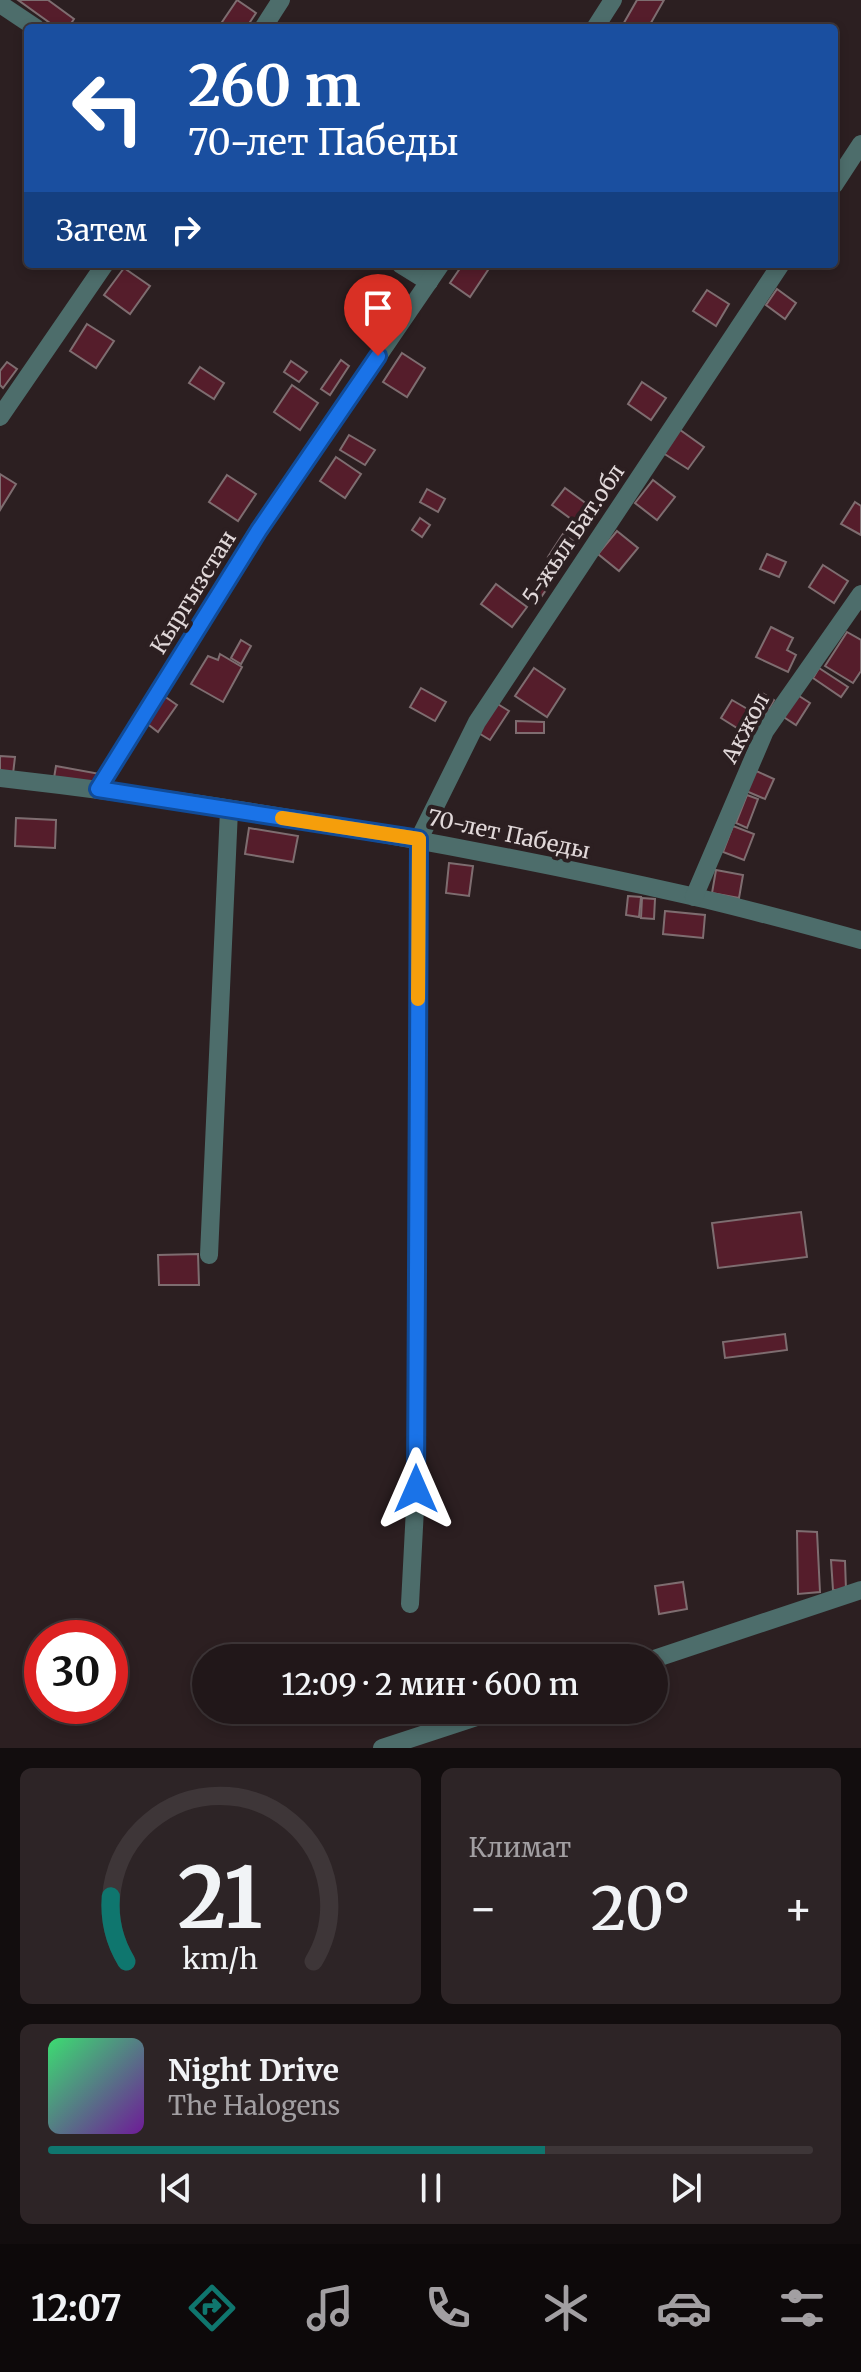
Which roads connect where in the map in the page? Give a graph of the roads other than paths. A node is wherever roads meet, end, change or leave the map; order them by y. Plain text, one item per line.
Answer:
1 (281, 0) edge
2 (613, 0) edge
3 (0, 4) edge
4 (30, 24) edge
5 (266, 24) edge
6 (598, 24) edge
7 (861, 144) edge
8 (838, 179) edge
9 (102, 268) edge
10 (406, 268) edge
11 (438, 268) edge
12 (778, 268) edge
13 (429, 282) junction
14 (0, 417) edge
15 (861, 594) edge
16 (0, 778) edge
17 (98, 789) junction
18 (229, 810) junction
19 (419, 839) junction
20 (694, 897) junction
21 (861, 940) edge
22 (209, 1255) dead end
23 (861, 1590) edge
24 (410, 1604) dead end
25 (668, 1654) edge
26 (455, 1724) edge
27 (382, 1748) edge

1 - 5 street
2 - 6 street
3 - 4 street
7 - 8 street
9 - 14 street
10 - 13 street
11 - 13 street, Кыргызстан
12 - 19 street, 5-жыл Бат.обл
13 - 17 street, Кыргызстан
15 - 20 street, Акжол
16 - 17 street, 70-лет Пабеды
17 - 18 street, 70-лет Пабеды
18 - 19 street, 70-лет Пабеды
18 - 22 street
19 - 20 street, 70-лет Пабеды
19 - 24 street
20 - 21 street, 70-лет Пабеды
23 - 25 street
26 - 27 street

